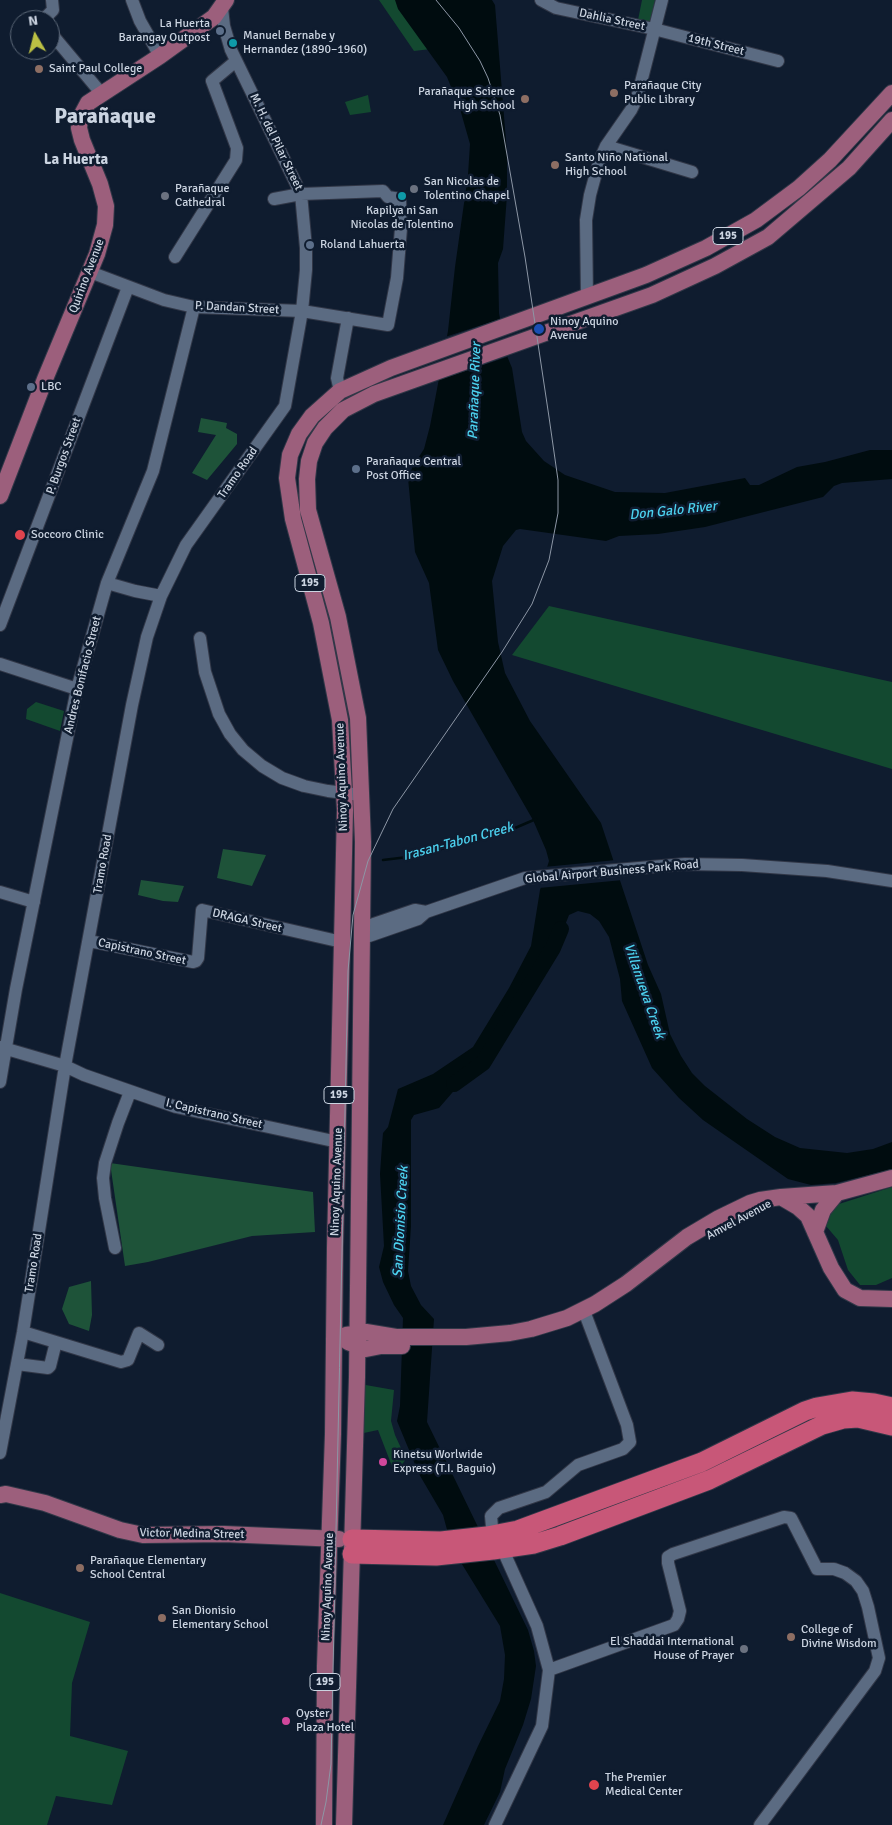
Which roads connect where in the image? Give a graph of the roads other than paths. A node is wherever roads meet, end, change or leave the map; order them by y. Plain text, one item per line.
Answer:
1 (132, 0) edge
2 (541, 0) edge
3 (662, 0) edge
4 (224, 4) edge
5 (654, 29) junction
6 (60, 44) edge
7 (160, 56) junction
8 (236, 61) junction
9 (778, 61) dead end
10 (892, 93) edge
11 (101, 94) junction
12 (892, 120) edge
13 (606, 146) junction
14 (692, 172) dead end
15 (301, 194) junction
16 (274, 199) dead end
17 (706, 248) junction
18 (175, 257) dead end
19 (715, 266) junction
20 (90, 272) junction
21 (128, 287) junction
22 (587, 298) junction
23 (194, 307) junction
24 (302, 312) junction
25 (348, 318) junction
26 (340, 391) junction
27 (0, 496) edge
28 (312, 526) junction
29 (296, 531) junction
30 (107, 583) junction
31 (160, 596) junction
32 (0, 624) edge
33 (200, 638) dead end
34 (0, 664) edge
35 (77, 689) junction
36 (344, 793) junction
37 (361, 795) junction
38 (892, 881) edge
39 (0, 892) edge
40 (34, 902) junction
41 (363, 935) junction
42 (342, 940) junction
43 (89, 941) junction
44 (196, 961) joint
45 (2, 1047) edge
46 (65, 1066) junction
47 (0, 1082) edge
48 (130, 1092) junction
49 (338, 1142) junction
50 (892, 1178) edge
51 (837, 1193) junction
52 (781, 1197) junction
53 (816, 1232) junction
54 (115, 1248) dead end
55 (889, 1298) edge
56 (586, 1316) junction
57 (23, 1332) junction
58 (334, 1337) junction
59 (357, 1339) junction
60 (56, 1342) junction
61 (158, 1345) dead end
62 (17, 1364) junction
63 (892, 1407) edge
64 (892, 1426) edge
65 (0, 1452) edge
66 (0, 1495) edge
67 (330, 1538) junction
68 (494, 1542) junction
69 (352, 1546) junction
70 (549, 1670) junction
71 (324, 1825) edge
72 (344, 1825) edge
73 (495, 1825) edge
74 (760, 1825) edge

1 - 7 street
2 - 5 street, Dahlia Street
3 - 5 street
4 - 7 main road, Quirino Avenue
4 - 8 street, M. H. del Pilar Street
5 - 9 street, 19th Street
5 - 13 street
6 - 11 street
7 - 11 main road, Quirino Avenue
8 - 15 street, M. H. del Pilar Street
8 - 18 street
10 - 17 main road, Ninoy Aquino Avenue / 195
11 - 20 main road, Quirino Avenue
12 - 19 main road, Ninoy Aquino Avenue / 195
13 - 14 street
13 - 22 street
15 - 16 street
15 - 24 street, M. H. del Pilar Street
15 - 25 street, P. Dandan Street
17 - 19 main road
17 - 22 main road, Ninoy Aquino Avenue / 195
19 - 28 main road, Ninoy Aquino Avenue / 195
20 - 21 street, P. Dandan Street
20 - 27 main road, Quirino Avenue
21 - 23 street, P. Dandan Street
21 - 32 street, P. Burgos Street
22 - 26 main road, Ninoy Aquino Avenue / 195
23 - 24 street, P. Dandan Street
23 - 30 street, Andres Bonifacio Street
24 - 25 street, P. Dandan Street
24 - 31 street, Tramo Road
25 - 26 street
26 - 29 main road, Ninoy Aquino Avenue / 195
28 - 29 main road
28 - 37 main road, Ninoy Aquino Avenue / 195
29 - 36 main road, Ninoy Aquino Avenue / 195
30 - 31 street
30 - 35 street, Andres Bonifacio Street
31 - 43 street, Tramo Road
33 - 36 street
34 - 35 street
35 - 40 street, Andres Bonifacio Street
36 - 37 street
36 - 42 main road, Ninoy Aquino Avenue / 195
37 - 41 main road, Ninoy Aquino Avenue / 195
38 - 41 street, Global Airport Business Park Road
39 - 40 street
40 - 45 street, Andres Bonifacio Street
41 - 42 main road
41 - 59 main road, Ninoy Aquino Avenue / 195
42 - 44 street, DRAGA Street
42 - 49 main road, Ninoy Aquino Avenue / 195
43 - 44 street, Capistrano Street
43 - 46 street, Tramo Road
45 - 46 street, I. Capistrano Street
45 - 47 street, Andres Bonifacio Street
46 - 48 street, I. Capistrano Street
46 - 57 street, Tramo Road
48 - 49 street, I. Capistrano Street
48 - 54 street
49 - 58 main road, Ninoy Aquino Avenue / 195
50 - 51 main road
51 - 52 main road
51 - 53 main road
52 - 53 main road
52 - 56 main road, Amvel Avenue
53 - 55 main road
56 - 59 main road, Amvel Avenue
56 - 68 street
57 - 60 street
57 - 62 street, Tramo Road
58 - 59 main road, Amvel Avenue
58 - 67 main road, Ninoy Aquino Avenue / 195
59 - 69 main road, Ninoy Aquino Avenue / 195
60 - 61 street
60 - 62 street
62 - 65 street, Tramo Road
63 - 68 highway
64 - 68 highway
66 - 67 main road, Victor Medina Street
67 - 69 main road, Victor Medina Street
67 - 71 main road, Ninoy Aquino Avenue / 195
68 - 69 highway
68 - 70 street
69 - 72 main road, Ninoy Aquino Avenue / 195
70 - 73 street
70 - 74 street

